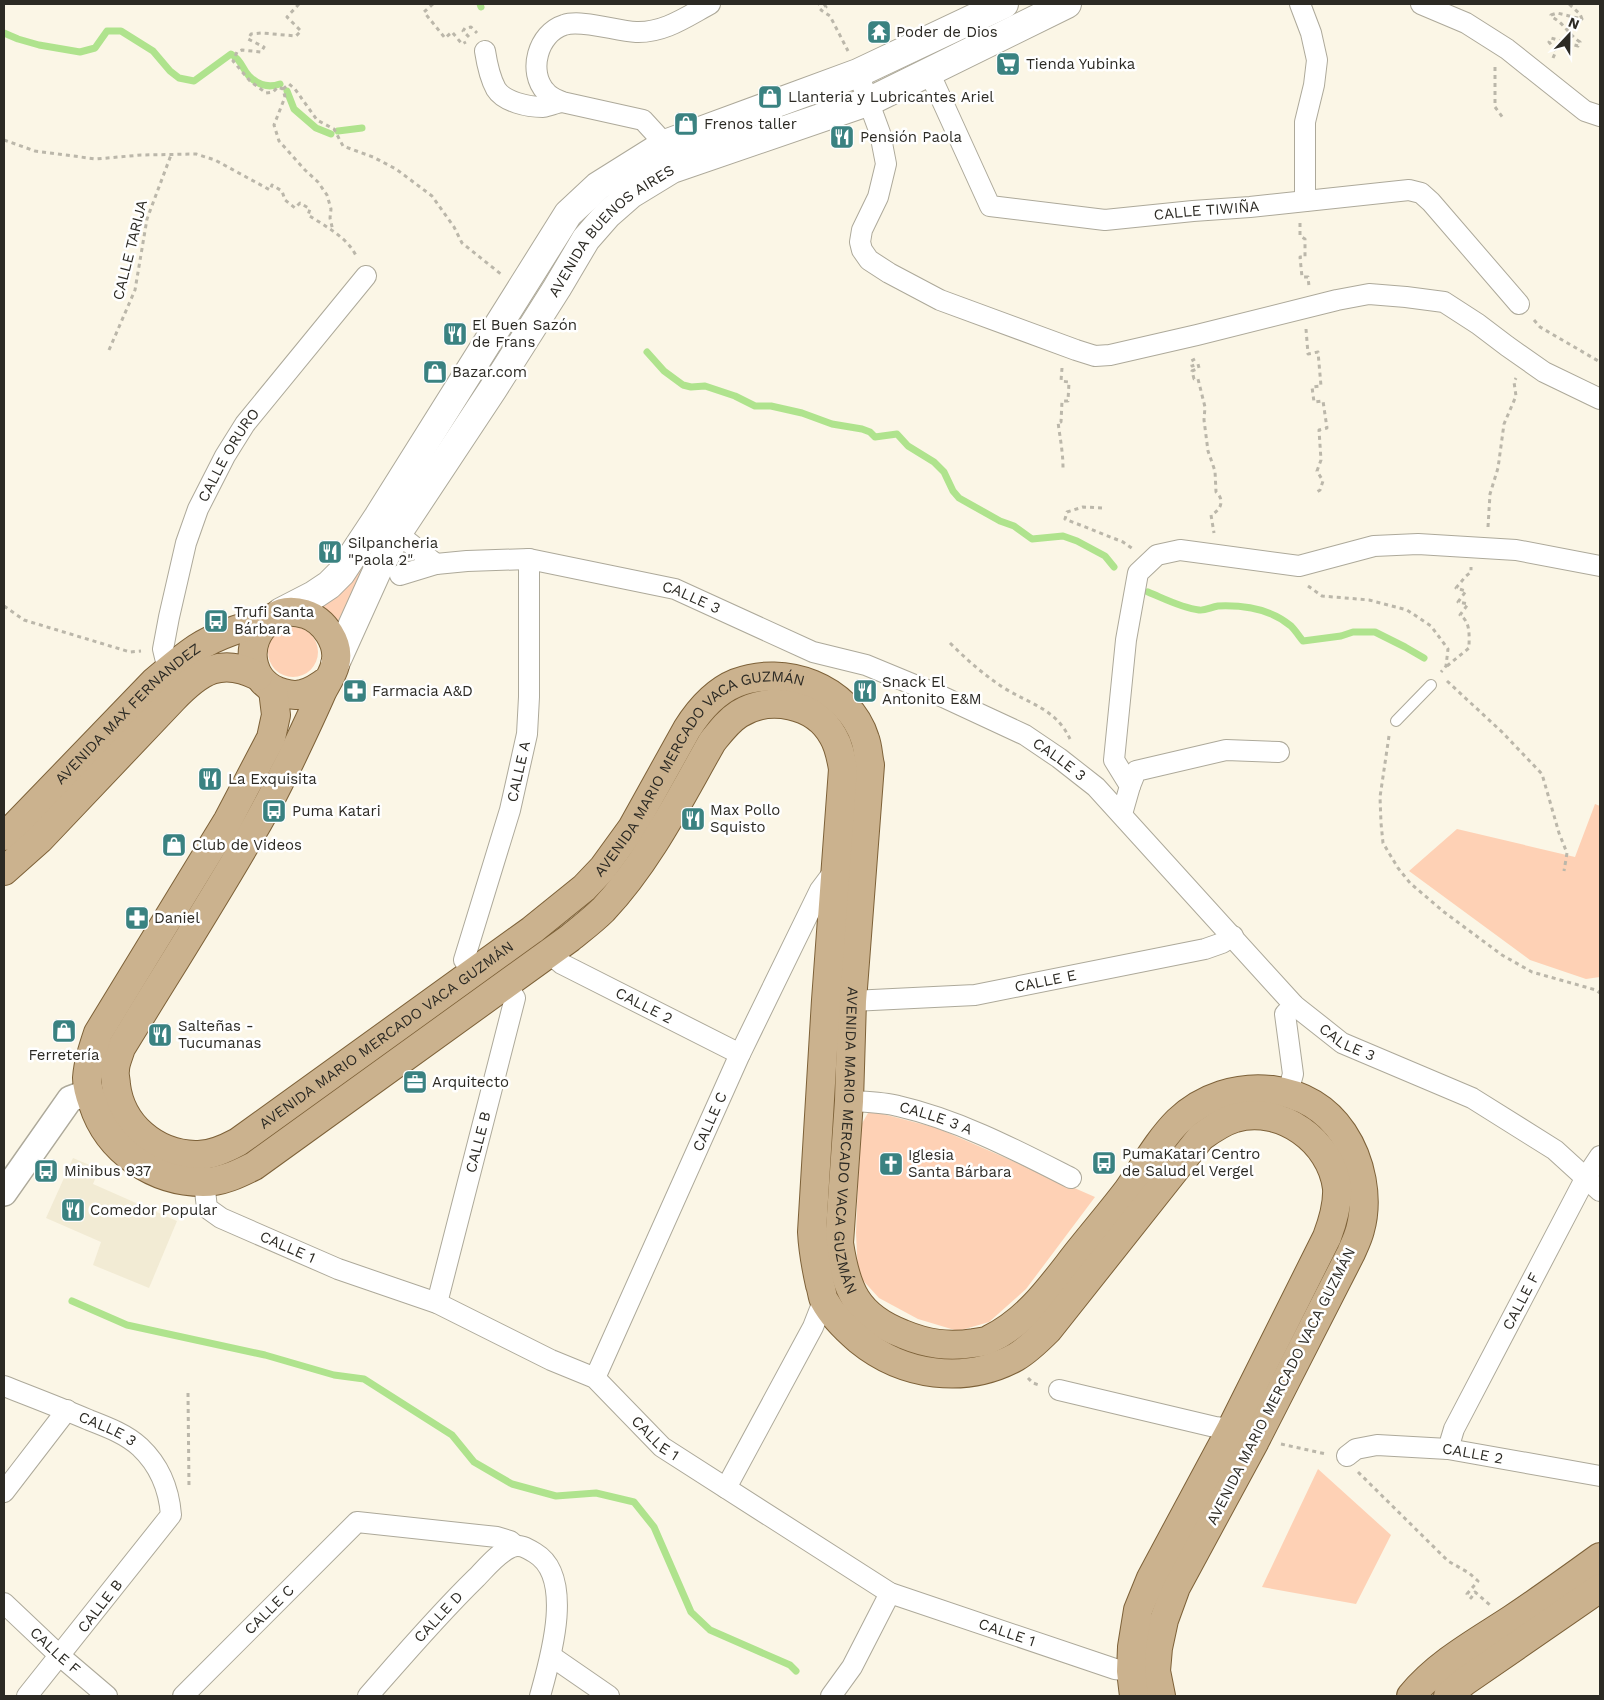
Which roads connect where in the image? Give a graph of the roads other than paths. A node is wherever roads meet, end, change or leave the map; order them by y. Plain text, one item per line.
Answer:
1 (710, 4) edge
2 (1004, 4) edge
3 (1067, 4) edge
4 (1300, 4) edge
5 (1421, 4) edge
6 (485, 51) dead end
7 (861, 72) junction
8 (929, 72) junction
9 (870, 101) junction
10 (562, 102) junction
11 (1600, 116) edge
12 (665, 144) junction
13 (1305, 201) junction
14 (366, 276) road end
15 (1519, 304) dead end
16 (1600, 399) edge
17 (388, 525) junction
18 (529, 559) junction
19 (436, 564) junction
20 (1600, 566) edge
21 (400, 575) dead end
22 (275, 616) junction
23 (813, 652) junction
24 (166, 659) junction
25 (332, 672) junction
26 (266, 683) junction
27 (1430, 685) road end
28 (799, 694) junction
29 (1396, 721) road end
30 (1279, 752) dead end
31 (1130, 786) junction
32 (1122, 814) junction
33 (4, 836) edge
34 (7, 863) edge
35 (835, 870) junction
36 (863, 873) junction
37 (532, 930) junction
38 (1232, 936) junction
39 (549, 953) junction
40 (474, 972) junction
41 (505, 983) junction
42 (839, 1000) junction
43 (1294, 1004) junction
44 (740, 1054) junction
45 (117, 1089) junction
46 (89, 1092) junction
47 (1288, 1092) junction
48 (849, 1101) junction
49 (1281, 1120) junction
50 (1600, 1156) edge
51 (1586, 1177) junction
52 (1071, 1178) dead end
53 (204, 1182) junction
54 (1600, 1191) edge
55 (4, 1193) edge
56 (848, 1285) junction
57 (824, 1299) junction
58 (437, 1303) junction
59 (989, 1340) junction
60 (1011, 1369) junction
61 (595, 1378) junction
62 (4, 1386) edge
63 (1059, 1390) road end
64 (66, 1410) junction
65 (1231, 1429) junction
66 (1266, 1442) junction
67 (1448, 1449) junction
68 (1338, 1455) road end
69 (1600, 1476) edge
70 (726, 1488) junction
71 (4, 1492) edge
72 (171, 1515) joint
73 (516, 1546) junction
74 (1600, 1557) edge
75 (1600, 1588) edge
76 (890, 1593) junction
77 (4, 1603) edge
78 (60, 1656) junction
79 (551, 1656) junction
80 (1145, 1683) edge
81 (27, 1696) edge
82 (107, 1696) edge
83 (183, 1696) edge
84 (368, 1696) edge
85 (540, 1696) edge
86 (609, 1696) edge
87 (831, 1696) edge
88 (1411, 1696) edge
89 (1448, 1696) edge

1 - 10 street
2 - 7 main road, AVENIDA BUENOS AIRES
3 - 8 main road, AVENIDA BUENOS AIRES
4 - 13 street
5 - 11 street
6 - 10 street
7 - 9 street
7 - 12 main road, AVENIDA BUENOS AIRES
8 - 9 main road, AVENIDA BUENOS AIRES
8 - 13 street, CALLE TIWIÑA
9 - 16 street
9 - 17 main road, AVENIDA BUENOS AIRES
10 - 12 street
12 - 17 main road, AVENIDA BUENOS AIRES
13 - 15 street, CALLE TIWIÑA
14 - 24 street, CALLE ORURO
17 - 19 street
17 - 22 main road, AVENIDA BUENOS AIRES
17 - 25 main road, AVENIDA BUENOS AIRES
18 - 19 street, CALLE 3
18 - 23 street, CALLE 3
18 - 40 street, CALLE A
19 - 21 street, CALLE 3
20 - 31 street
22 - 24 main road, AVENIDA MAX FERNANDEZ
22 - 25 main road
22 - 26 main road
23 - 28 street
23 - 32 street, CALLE 3
24 - 33 main road, AVENIDA MAX FERNANDEZ
25 - 26 main road
25 - 45 main road, AVENIDA BUENOS AIRES
26 - 34 main road, AVENIDA MAX FERNANDEZ
26 - 46 main road
27 - 29 lane
28 - 35 main road, AVENIDA MARIO MERCADO VACA GUZMÁN
28 - 36 main road, AVENIDA MARIO MERCADO VACA GUZMÁN
28 - 37 main road, AVENIDA MARIO MERCADO VACA GUZMÁN
28 - 39 main road, AVENIDA MARIO MERCADO VACA GUZMÁN
30 - 31 street
31 - 32 street
32 - 38 street, CALLE 3
35 - 36 main road
35 - 42 main road, AVENIDA MARIO MERCADO VACA GUZMÁN
35 - 44 street, CALLE C
36 - 42 main road, AVENIDA MARIO MERCADO VACA GUZMÁN
37 - 39 main road
37 - 40 main road, AVENIDA MARIO MERCADO VACA GUZMÁN
38 - 42 street, CALLE E
38 - 43 street, CALLE 3
39 - 41 main road, AVENIDA MARIO MERCADO VACA GUZMÁN
39 - 44 street, CALLE 2
40 - 45 main road, AVENIDA MARIO MERCADO VACA GUZMÁN
41 - 53 main road, AVENIDA MARIO MERCADO VACA GUZMÁN
41 - 58 street, CALLE B
42 - 48 main road, AVENIDA MARIO MERCADO VACA GUZMÁN
42 - 57 main road, AVENIDA MARIO MERCADO VACA GUZMÁN
43 - 47 street
43 - 51 street, CALLE 3
44 - 61 street, CALLE C
45 - 46 main road
46 - 53 main road, AVENIDA MARIO MERCADO VACA GUZMÁN
46 - 55 street
47 - 49 main road
47 - 59 main road, AVENIDA MARIO MERCADO VACA GUZMÁN
47 - 66 main road, AVENIDA MARIO MERCADO VACA GUZMÁN
48 - 52 street, CALLE 3 A
48 - 56 main road, AVENIDA MARIO MERCADO VACA GUZMÁN
49 - 60 main road, AVENIDA MARIO MERCADO VACA GUZMÁN
49 - 65 main road, AVENIDA MARIO MERCADO VACA GUZMÁN
50 - 51 street, CALLE F
51 - 54 street, CALLE 3
51 - 67 street, CALLE F
53 - 58 street, CALLE 1
56 - 57 main road
56 - 59 main road, AVENIDA MARIO MERCADO VACA GUZMÁN
57 - 60 main road, AVENIDA MARIO MERCADO VACA GUZMÁN
57 - 70 street
58 - 61 street, CALLE 1
59 - 60 main road
61 - 70 street, CALLE 1
62 - 64 street, CALLE 3
63 - 65 street
64 - 71 street
64 - 72 street, CALLE 3
65 - 66 main road
65 - 80 main road, AVENIDA MARIO MERCADO VACA GUZMÁN
66 - 80 main road, AVENIDA MARIO MERCADO VACA GUZMÁN
67 - 68 street, CALLE 2
67 - 69 street, CALLE 2
70 - 76 street, CALLE 1
72 - 78 street, CALLE B
73 - 79 street
73 - 83 street, CALLE C
73 - 84 street, CALLE D
74 - 88 main road
75 - 89 main road
76 - 80 street, CALLE 1
76 - 87 street
77 - 78 street, CALLE F
78 - 81 street, CALLE B
78 - 82 street, CALLE F
79 - 85 street
79 - 86 street

